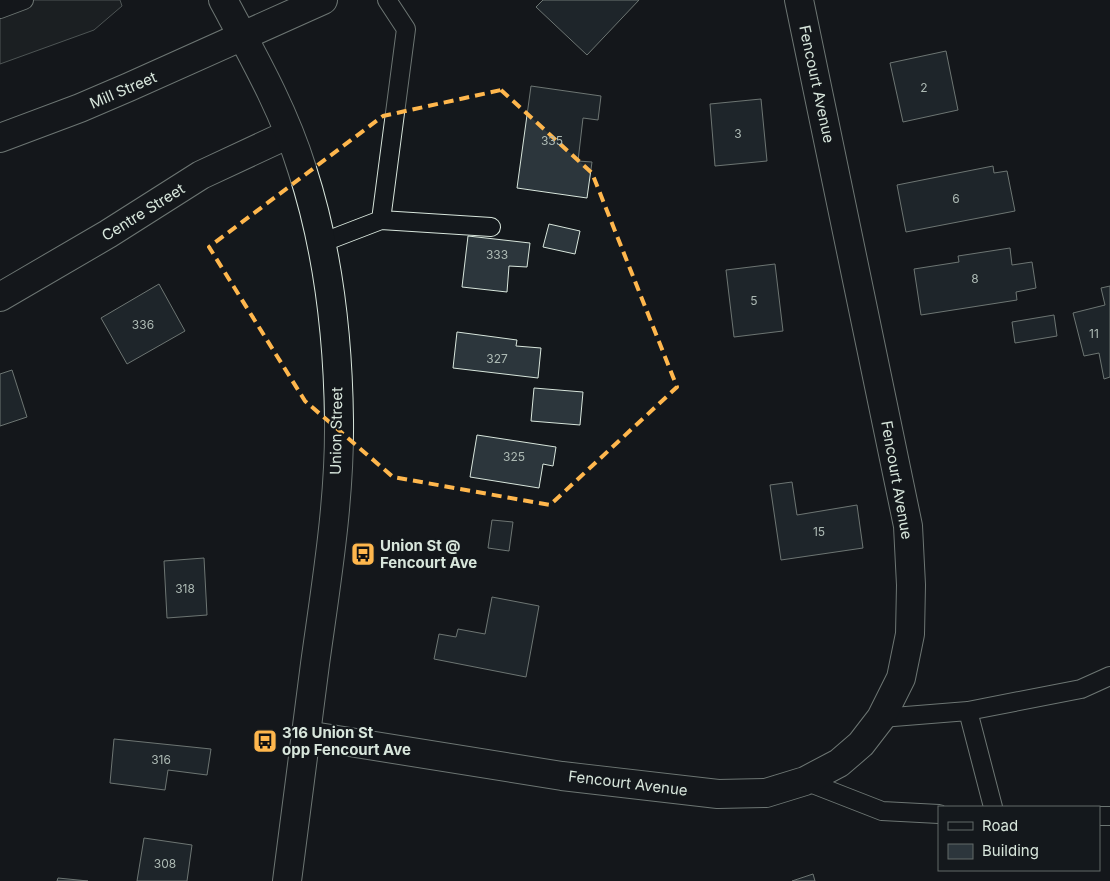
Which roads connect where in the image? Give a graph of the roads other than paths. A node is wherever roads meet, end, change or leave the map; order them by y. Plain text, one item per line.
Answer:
1 (24, 0) edge
2 (223, 0) edge
3 (322, 0) edge
4 (387, 0) edge
5 (799, 0) edge
6 (0, 9) edge
7 (243, 37) junction
8 (289, 134) junction
9 (0, 138) edge
10 (381, 220) junction
11 (491, 227) dead end
12 (321, 243) junction
13 (0, 296) edge
14 (1110, 676) edge
15 (968, 711) junction
16 (881, 718) junction
17 (306, 735) junction
18 (805, 781) junction
19 (993, 806) edge
20 (938, 814) edge
21 (287, 881) edge

1 - 6 lane
2 - 7 street, Union Street
3 - 7 street
4 - 10 lane
5 - 16 street, Fencourt Avenue
7 - 8 street, Union Street
7 - 9 street, Mill Street
8 - 12 street, Union Street
8 - 13 street, Centre Street
10 - 11 lane
10 - 12 lane
12 - 17 street, Union Street
14 - 15 lane
15 - 16 lane
15 - 19 lane
16 - 18 street, Fencourt Avenue
17 - 18 street, Fencourt Avenue
17 - 21 street, Union Street
18 - 20 lane

